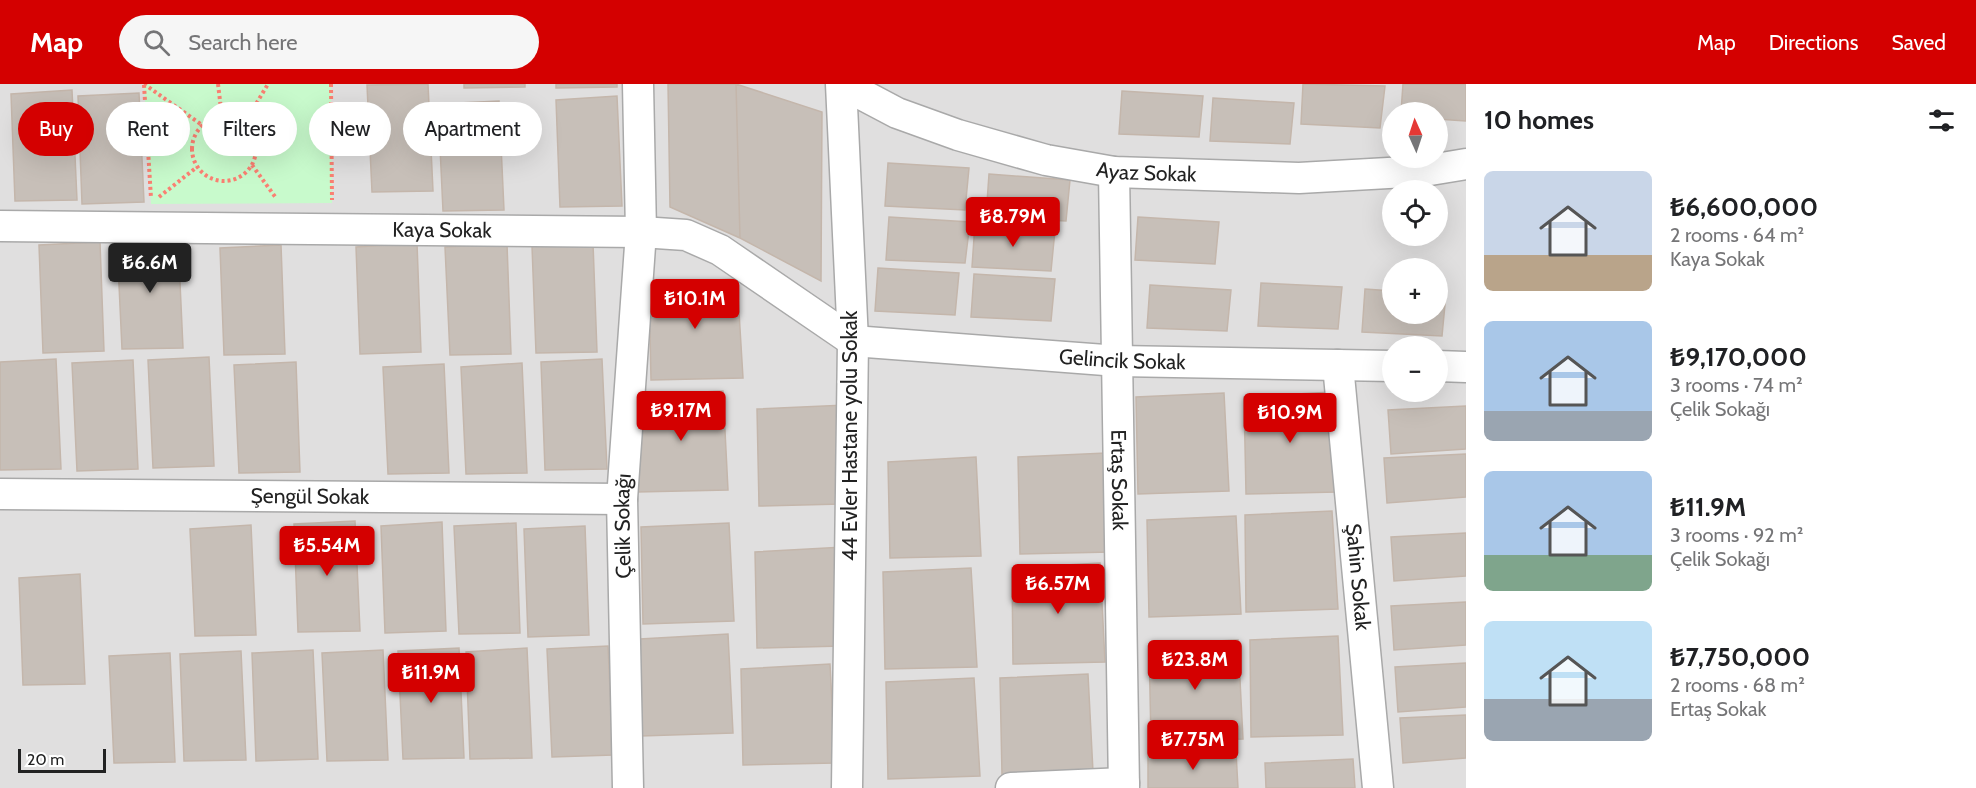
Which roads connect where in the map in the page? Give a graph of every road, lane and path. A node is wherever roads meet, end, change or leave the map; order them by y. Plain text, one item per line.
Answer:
1 (218, 84) edge
2 (268, 84) edge
3 (331, 84) edge
4 (638, 84) edge
5 (841, 84) edge
6 (144, 85) edge
7 (220, 102) edge
8 (257, 102) edge
9 (202, 125) joint
10 (254, 156) edge
11 (1466, 164) edge
12 (252, 165) junction
13 (197, 167) junction
14 (1114, 172) junction
15 (269, 204) dead end
16 (332, 204) dead end
17 (0, 226) edge
18 (641, 232) junction
19 (853, 341) junction
20 (1118, 361) junction
21 (1338, 365) junction
22 (1382, 366) edge
23 (1448, 366) edge
24 (1466, 367) edge
25 (0, 494) edge
26 (622, 499) junction
27 (1124, 785) edge
28 (628, 788) edge
29 (847, 788) edge
30 (1011, 788) edge
31 (1378, 788) edge

1 - 7 path
2 - 8 path
3 - 16 path
4 - 18 street, Çelik Sokağı
5 - 14 street, Ayaz Sokak
5 - 19 street, 44 Evler Hastane yolu Sokak
6 - 9 path
6 - 13 path
9 - 13 path
10 - 12 path
11 - 14 street, Ayaz Sokak
12 - 13 path
12 - 15 path
14 - 20 street, Ertaş Sokak
17 - 18 street, Kaya Sokak
18 - 19 street, Kaya Sokak
18 - 26 street, Çelik Sokağı
19 - 20 street, Gelincik Sokak
19 - 29 street, 44 Evler Hastane yolu Sokak
20 - 21 street, Gelincik Sokak
20 - 27 street, Ertaş Sokak
21 - 22 street, Gelincik Sokak
21 - 31 street, Şahin Sokak
23 - 24 street
25 - 26 street, Şengül Sokak
26 - 28 street, Çelik Sokağı
27 - 30 street

